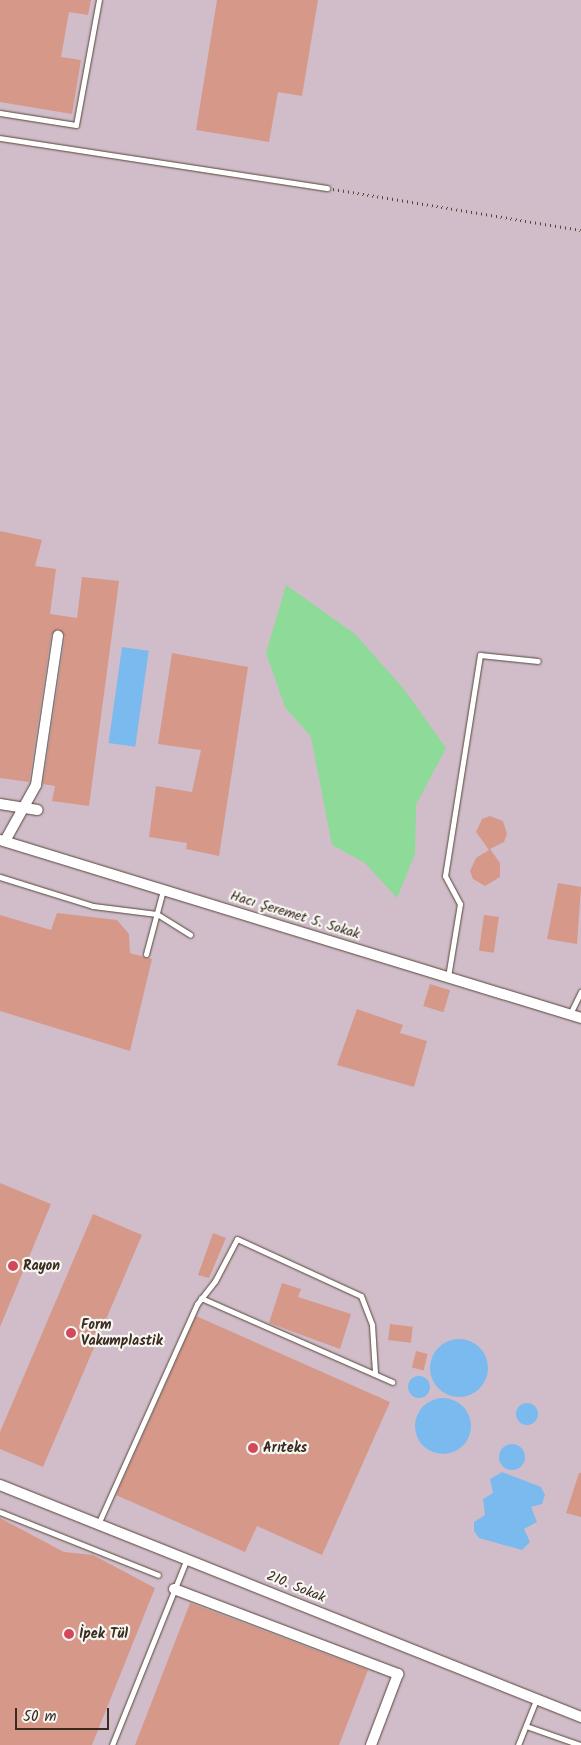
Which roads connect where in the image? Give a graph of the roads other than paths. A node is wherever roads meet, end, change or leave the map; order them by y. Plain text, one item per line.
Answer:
1 (99, 0) edge
2 (0, 113) edge
3 (0, 138) edge
4 (326, 188) road end
5 (58, 636) dead end
6 (538, 661) dead end
7 (0, 804) edge
8 (21, 808) junction
9 (38, 810) dead end
10 (2, 840) edge
11 (0, 877) edge
12 (163, 890) junction
13 (157, 914) junction
14 (190, 935) dead end
15 (146, 954) dead end
16 (448, 977) junction
17 (581, 991) edge
18 (570, 1014) junction
19 (581, 1018) edge
20 (201, 1298) junction
21 (374, 1373) junction
22 (392, 1382) dead end
23 (0, 1485) edge
24 (0, 1512) edge
25 (99, 1522) junction
26 (187, 1557) junction
27 (158, 1575) dead end
28 (174, 1589) junction
29 (537, 1699) junction
30 (581, 1717) edge
31 (526, 1726) junction
32 (112, 1745) edge
33 (371, 1745) edge
34 (518, 1745) edge
35 (580, 1745) edge

1 - 2 lane
3 - 4 lane
5 - 8 street
6 - 16 lane
7 - 8 street
8 - 9 street
8 - 10 street
10 - 12 street, Hacı Şeremet 5. Sokak
11 - 13 lane
12 - 13 lane
12 - 16 street, Hacı Şeremet 5. Sokak
13 - 14 lane
13 - 15 lane
16 - 18 street, Hacı Şeremet 5. Sokak
17 - 18 lane
18 - 19 street, Hacı Şeremet 5. Sokak
20 - 21 lane
20 - 21 lane
20 - 25 lane
21 - 22 lane
23 - 25 street, 210. Sokak
24 - 27 lane
25 - 26 street, 210. Sokak
26 - 28 lane
26 - 29 street, 210. Sokak
28 - 32 lane
28 - 33 street
29 - 30 street, 210. Sokak
29 - 31 lane
31 - 34 lane
31 - 35 lane

